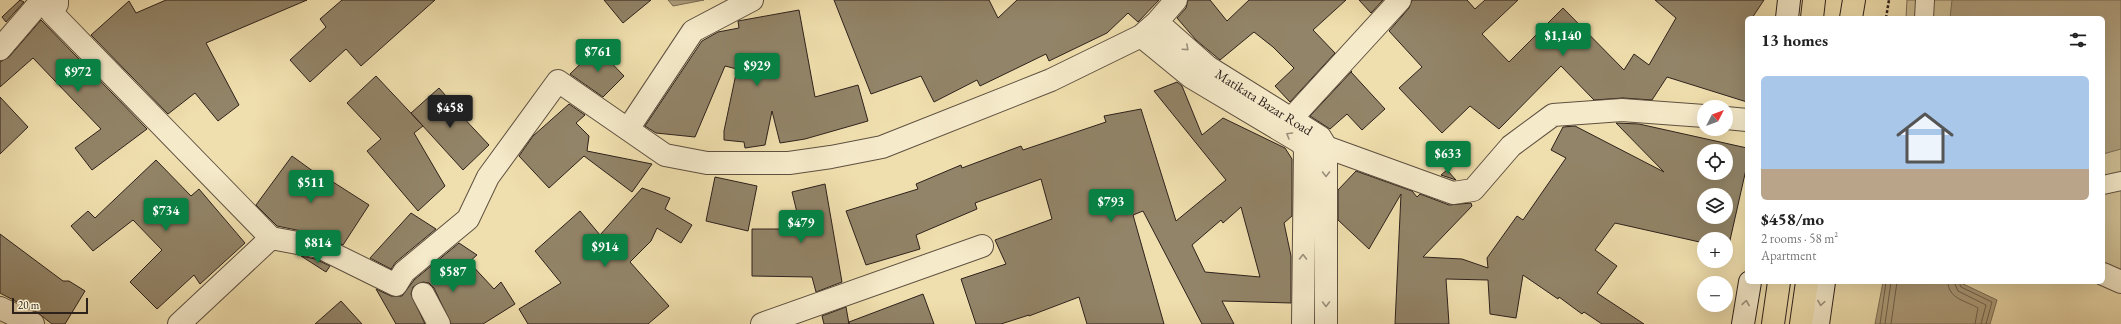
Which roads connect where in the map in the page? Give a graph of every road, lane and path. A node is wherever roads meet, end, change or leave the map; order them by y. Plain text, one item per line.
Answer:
1 (42, 0) edge
2 (57, 0) edge
3 (752, 0) edge
4 (1176, 0) edge
5 (1400, 0) edge
6 (1788, 0) edge
7 (1814, 0) edge
8 (1854, 0) edge
9 (1889, 0) edge
10 (1925, 0) edge
11 (1787, 16) edge
12 (1812, 16) edge
13 (1850, 16) edge
14 (1886, 16) edge
15 (1924, 16) edge
16 (1157, 22) junction
17 (1141, 36) junction
18 (0, 50) edge
19 (1697, 115) edge
20 (1291, 119) junction
21 (1733, 119) edge
22 (1745, 120) edge
23 (628, 129) junction
24 (1326, 147) junction
25 (2121, 181) edge
26 (2105, 185) edge
27 (271, 238) junction
28 (982, 246) dead end
29 (2105, 275) edge
30 (2121, 282) edge
31 (1750, 284) edge
32 (1779, 284) edge
33 (1807, 284) edge
34 (1824, 284) edge
35 (423, 294) dead end
36 (0, 308) edge
37 (33, 324) edge
38 (179, 324) edge
39 (439, 324) edge
40 (762, 324) edge
41 (1303, 324) edge
42 (1326, 324) edge
43 (1743, 324) edge
44 (1773, 324) edge
45 (1801, 324) edge
46 (1818, 324) edge

1 - 18 street
2 - 27 street
3 - 23 street
4 - 16 street
5 - 20 street
6 - 11 street
7 - 12 main road
8 - 13 main road
9 - 14 path
10 - 15 street
16 - 17 street
16 -> 20 street, Matikata Bazar Road
17 - 23 street
41 -> 17 street, Matikata Bazar Road
19 - 24 street
20 - 24 street, Matikata Bazar Road
21 - 22 street
23 - 27 street
24 -> 42 street, Matikata Bazar Road
25 - 26 street
27 - 38 street
28 - 40 street
29 - 30 street
43 -> 31 street
32 - 44 main road
33 - 45 main road
34 -> 46 street
35 - 39 street
36 - 37 street

